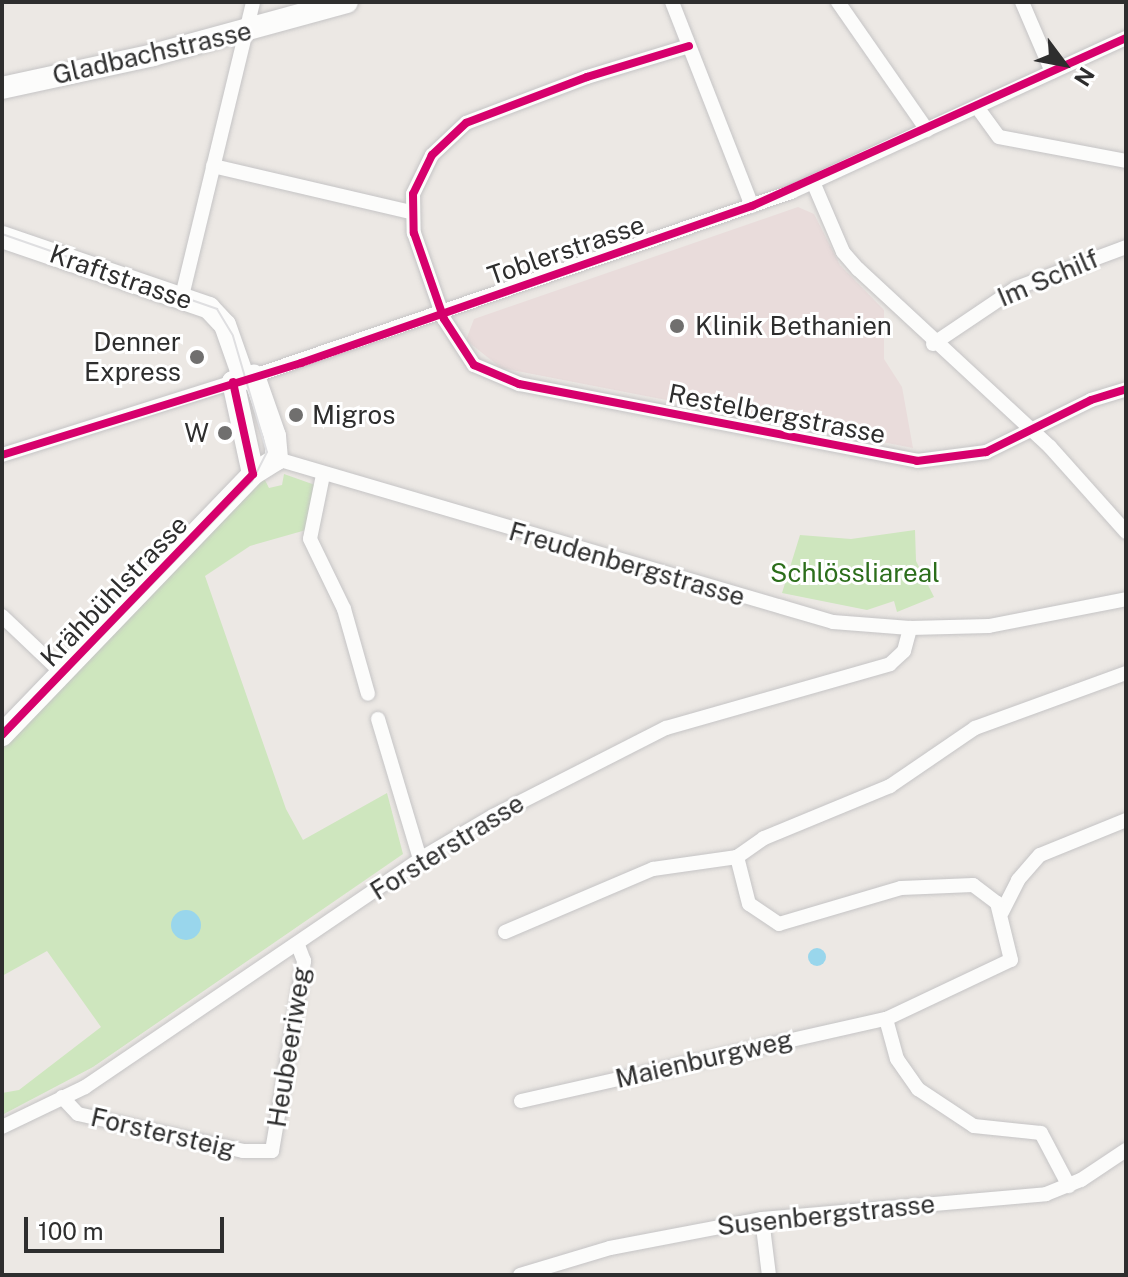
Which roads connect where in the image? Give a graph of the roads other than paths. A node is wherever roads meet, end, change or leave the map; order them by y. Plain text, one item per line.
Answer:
1 (253, 2) edge
2 (347, 2) edge
3 (672, 2) edge
4 (838, 2) edge
5 (1022, 2) edge
6 (247, 30) junction
7 (1126, 38) edge
8 (689, 46) junction
9 (1052, 72) junction
10 (2, 88) edge
11 (977, 107) junction
12 (927, 130) junction
13 (1126, 161) edge
14 (213, 166) junction
15 (813, 182) junction
16 (752, 206) junction
17 (411, 212) junction
18 (2, 237) edge
19 (1126, 247) edge
20 (182, 296) junction
21 (441, 314) junction
22 (933, 344) junction
23 (244, 379) junction
24 (1126, 389) edge
25 (1031, 431) junction
26 (2, 455) edge
27 (277, 459) junction
28 (253, 474) junction
29 (323, 475) junction
30 (1126, 532) edge
31 (1126, 599) edge
32 (2, 616) edge
33 (910, 628) junction
34 (62, 673) junction
35 (1126, 673) edge
36 (368, 694) dead end
37 (378, 719) dead end
38 (2, 735) edge
39 (1126, 820) edge
40 (737, 857) junction
41 (420, 859) junction
42 (1002, 912) junction
43 (505, 932) dead end
44 (298, 945) junction
45 (886, 1019) junction
46 (62, 1097) junction
47 (521, 1101) dead end
48 (2, 1127) edge
49 (1126, 1150) edge
50 (272, 1151) joint
51 (1069, 1186) junction
52 (762, 1219) junction
53 (520, 1275) edge
54 (769, 1275) edge

1 - 6 street
2 - 6 street, Gladbachstrasse
3 - 8 street
4 - 12 street
5 - 9 street
6 - 10 street, Gladbachstrasse
6 - 14 street
7 - 9 street, Toblerstrasse
8 - 16 street
8 - 17 street
9 - 11 street, Toblerstrasse
11 - 12 street, Toblerstrasse
11 - 13 street
12 - 15 street, Toblerstrasse
14 - 17 street
14 - 20 street
15 - 16 street, Toblerstrasse
15 - 22 street
16 - 21 street, Toblerstrasse
17 - 21 street, Restelbergstrasse
18 - 20 street, Kraftstrasse
19 - 22 street, Im Schilf
20 - 23 street, Kraftstrasse
21 - 23 street, Toblerstrasse
21 - 25 street, Restelbergstrasse
22 - 25 street
23 - 26 street, Toblerstrasse
23 - 27 street
23 - 28 street
24 - 25 street, Restelbergstrasse
25 - 30 street
27 - 28 street, Krähbühlstrasse
27 - 29 street, Freudenbergstrasse
28 - 34 street, Krähbühlstrasse
29 - 33 street, Freudenbergstrasse
29 - 36 street
31 - 33 street, Freudenbergstrasse
32 - 34 street
33 - 41 street, Forsterstrasse
34 - 38 street, Krähbühlstrasse
35 - 40 street
37 - 41 street
39 - 42 street
40 - 42 street
40 - 43 street
41 - 44 street, Forsterstrasse
42 - 45 street, Maienburgweg
44 - 46 street, Forsterstrasse
44 - 50 street, Heubeeriweg
45 - 47 street, Maienburgweg
45 - 51 street
46 - 48 street, Forsterstrasse
46 - 50 street, Forstersteig
49 - 51 street, Susenbergstrasse
51 - 52 street, Susenbergstrasse
52 - 53 street, Susenbergstrasse
52 - 54 street

